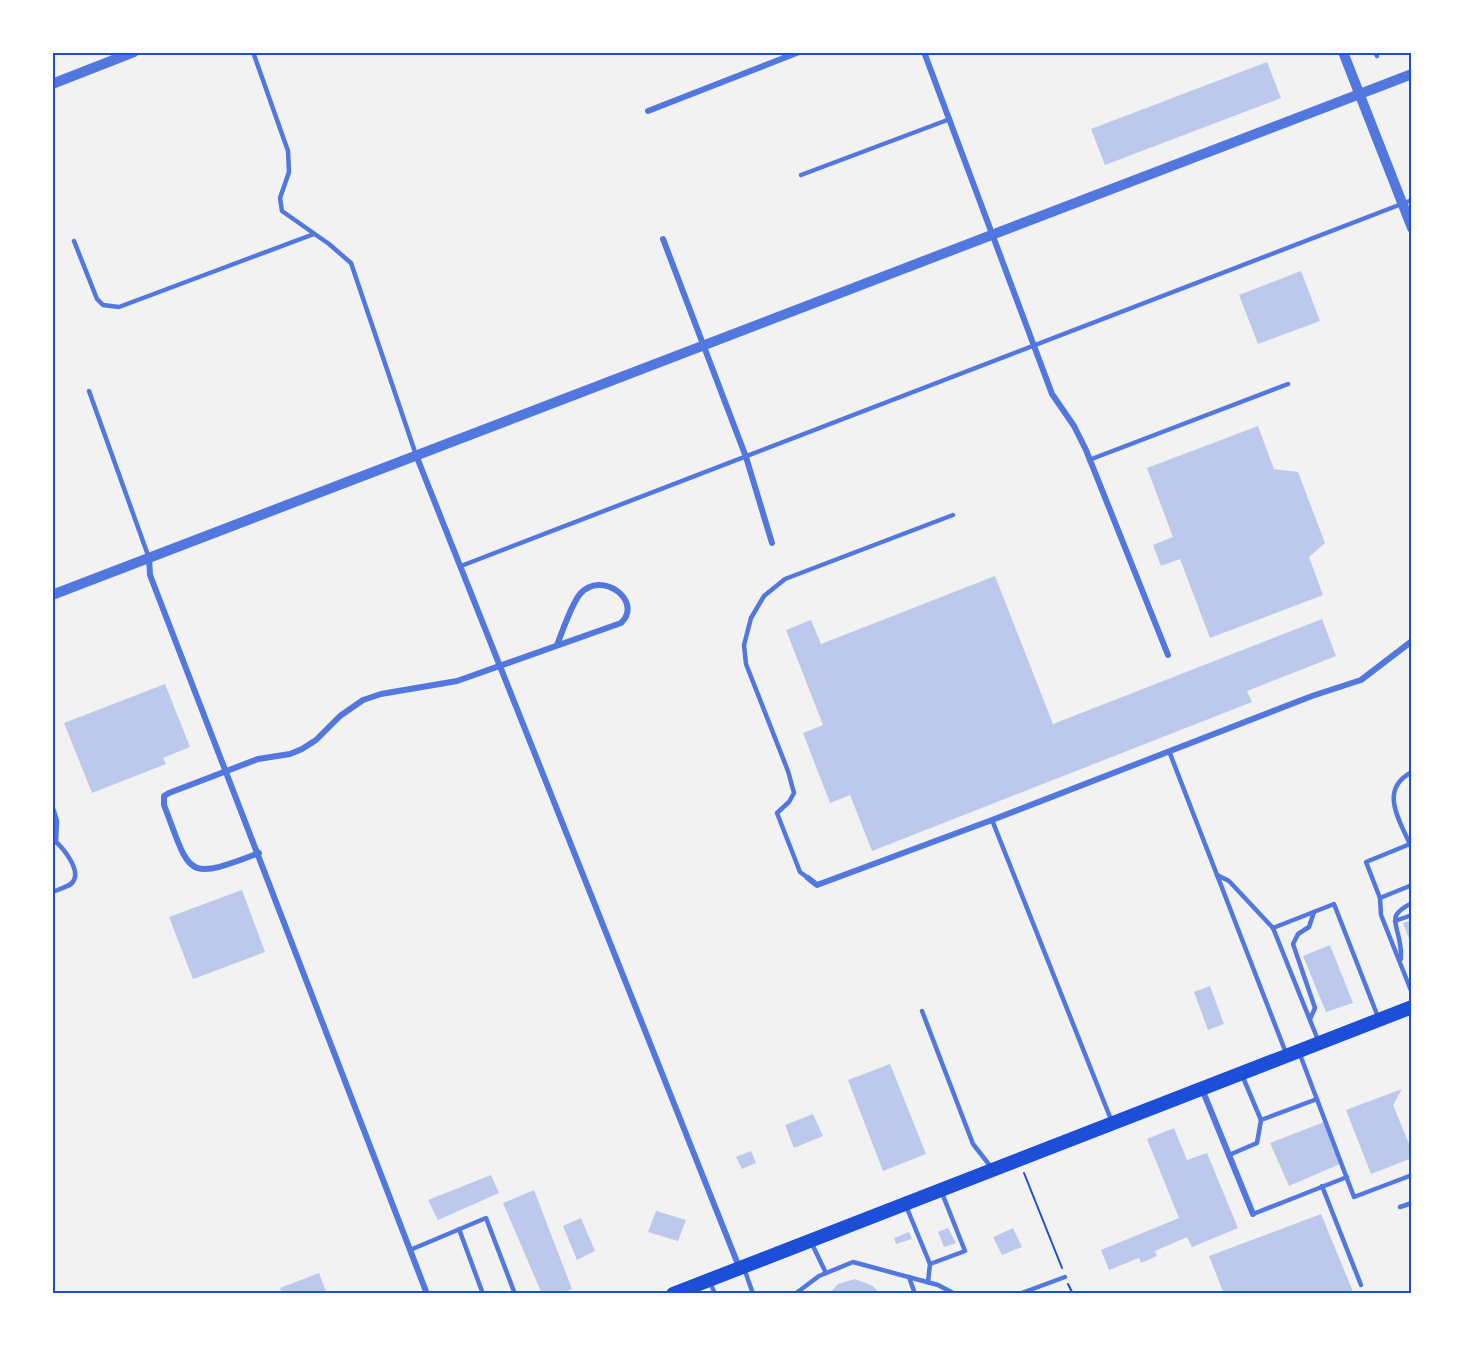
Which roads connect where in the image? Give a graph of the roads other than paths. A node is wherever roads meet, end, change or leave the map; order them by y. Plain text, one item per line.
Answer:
1 (134, 52) edge
2 (253, 52) edge
3 (799, 52) edge
4 (924, 52) edge
5 (1343, 52) edge
6 (1412, 74) edge
7 (52, 84) edge
8 (1360, 94) junction
9 (648, 111) dead end
10 (950, 119) junction
11 (801, 175) dead end
12 (1407, 202) edge
13 (1412, 228) edge
14 (314, 234) junction
15 (992, 235) junction
16 (663, 239) dead end
17 (74, 241) dead end
18 (704, 345) junction
19 (1034, 346) junction
20 (1288, 384) dead end
21 (89, 391) dead end
22 (416, 456) junction
23 (746, 457) junction
24 (1089, 460) junction
25 (953, 515) dead end
26 (772, 543) dead end
27 (149, 558) junction
28 (461, 566) junction
29 (52, 595) edge
30 (1412, 641) edge
31 (557, 645) junction
32 (1168, 655) dead end
33 (499, 666) junction
34 (1169, 751) junction
35 (227, 770) junction
36 (1412, 772) edge
37 (52, 805) edge
38 (992, 820) junction
39 (54, 842) edge
40 (1411, 847) edge
41 (259, 853) junction
42 (1217, 875) junction
43 (808, 878) joint
44 (1412, 885) edge
45 (52, 892) edge
46 (1380, 898) junction
47 (1412, 903) edge
48 (1314, 912) junction
49 (1412, 915) edge
50 (1395, 921) junction
51 (1274, 928) junction
52 (1401, 964) junction
53 (1412, 993) edge
54 (1412, 1007) edge
55 (922, 1011) dead end
56 (1310, 1019) junction
57 (1379, 1020) junction
58 (1319, 1043) junction
59 (1293, 1053) junction
60 (1241, 1073) junction
61 (1202, 1088) junction
62 (1317, 1098) junction
63 (1261, 1120) junction
64 (1112, 1123) junction
65 (1229, 1155) junction
66 (992, 1169) junction
67 (1412, 1175) edge
68 (1347, 1177) junction
69 (1322, 1186) junction
70 (941, 1189) junction
71 (905, 1203) junction
72 (1412, 1203) edge
73 (1400, 1207) dead end
74 (1254, 1214) joint
75 (459, 1229) junction
76 (810, 1240) junction
77 (410, 1250) junction
78 (930, 1264) junction
79 (741, 1267) junction
80 (826, 1273) junction
81 (1065, 1276) road end
82 (909, 1277) junction
83 (709, 1279) junction
84 (928, 1282) junction
85 (1361, 1285) dead end
86 (427, 1293) edge
87 (483, 1293) edge
88 (515, 1293) edge
89 (673, 1293) edge
90 (715, 1293) edge
91 (753, 1293) edge
92 (766, 1293) edge
93 (795, 1293) edge
94 (915, 1293) edge
95 (956, 1293) edge
96 (1019, 1293) edge

1 - 7 street
2 - 14 lane
3 - 9 street
4 - 10 street
5 - 8 street
6 - 8 street
8 - 12 street
8 - 15 street
10 - 11 lane
10 - 15 street
12 - 13 street
12 - 19 lane
14 - 17 lane
14 - 22 lane
15 - 18 street
15 - 19 street
16 - 18 street
18 - 22 street
18 - 23 street
19 - 23 lane
19 - 24 street
20 - 24 lane
21 - 27 lane
22 - 27 street
22 - 28 street
23 - 26 street
23 - 28 lane
24 - 32 street
25 - 43 lane
27 - 29 street
27 - 35 street
28 - 33 street
30 - 34 street
31 - 31 street
31 - 33 street
33 - 35 street
33 - 79 street
34 - 38 street
34 - 42 lane
35 - 41 street
35 - 41 street
36 - 40 lane
37 - 39 lane
38 - 43 street
38 - 64 lane
39 - 45 lane
40 - 46 lane
41 - 77 street
42 - 51 lane
42 - 59 lane
44 - 46 lane
46 - 52 lane
47 - 50 lane
48 - 51 lane
48 - 56 lane
48 - 57 lane
49 - 50 lane
50 - 52 lane
51 - 56 lane
52 - 53 lane
54 - 57 main road
55 - 66 lane
56 - 58 lane
57 - 58 main road
58 - 59 main road
59 - 60 main road
59 - 62 lane
60 - 61 main road
60 - 63 lane
61 - 64 main road
61 - 65 street
62 - 63 lane
62 - 68 lane
63 - 65 lane
64 - 66 main road
65 - 74 street
66 - 70 main road
67 - 68 lane
68 - 69 lane
69 - 74 lane
69 - 85 lane
70 - 71 main road
70 - 78 lane
71 - 76 main road
71 - 78 lane
72 - 73 lane
75 - 77 lane
75 - 87 lane
75 - 88 lane
76 - 79 main road
76 - 80 lane
77 - 86 street
78 - 84 lane
79 - 83 main road
79 - 91 lane
80 - 82 lane
80 - 93 lane
81 - 96 lane
82 - 84 lane
82 - 94 lane
83 - 89 main road
83 - 90 lane
84 - 95 lane
91 - 92 lane

